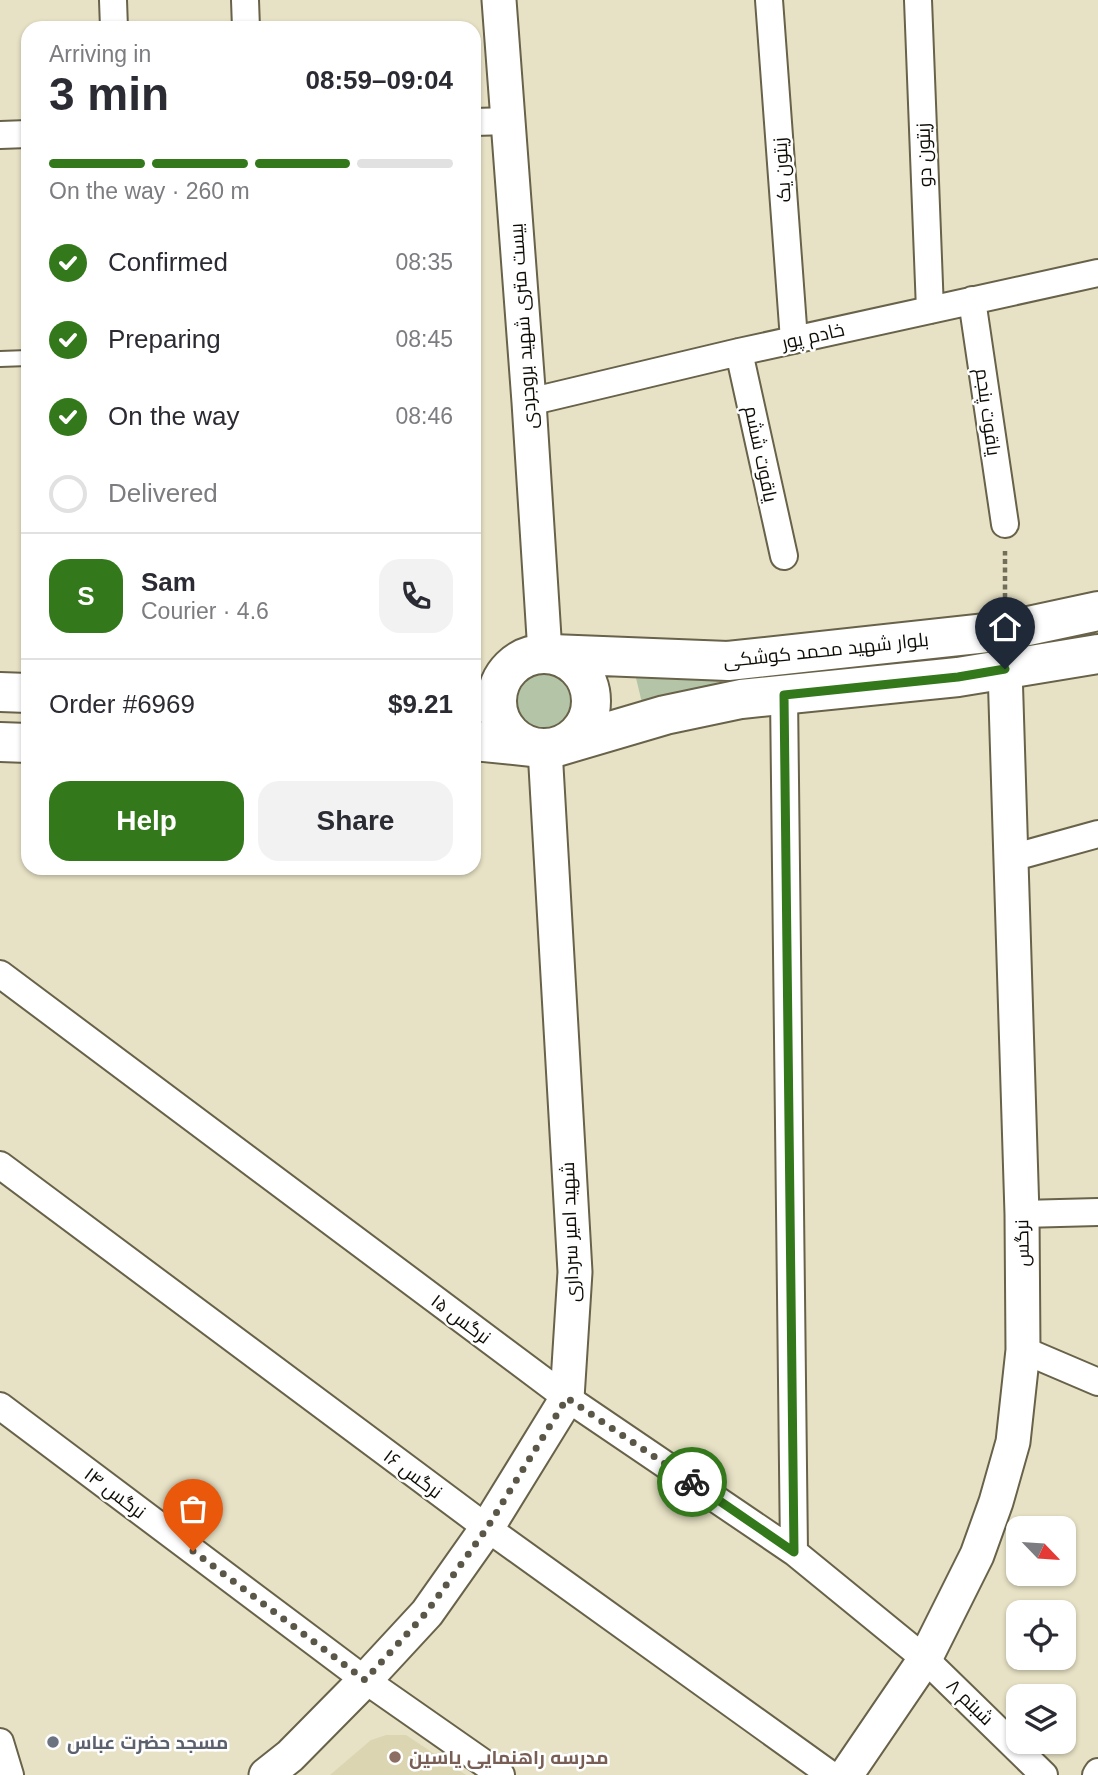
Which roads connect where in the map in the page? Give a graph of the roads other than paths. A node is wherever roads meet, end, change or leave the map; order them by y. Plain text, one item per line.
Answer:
1 (113, 0) edge
2 (245, 0) edge
3 (499, 0) edge
4 (769, 0) edge
5 (918, 0) edge
6 (114, 21) edge
7 (246, 21) edge
8 (481, 121) edge
9 (509, 121) junction
10 (21, 134) edge
11 (0, 135) edge
12 (1098, 273) edge
13 (972, 300) junction
14 (930, 310) junction
15 (794, 340) junction
16 (739, 352) junction
17 (21, 358) edge
18 (0, 359) edge
19 (529, 402) junction
20 (1005, 524) road end
21 (784, 556) dead end
22 (1098, 611) edge
23 (540, 654) junction
24 (1098, 654) edge
25 (481, 667) edge
26 (1005, 669) junction
27 (0, 692) edge
28 (21, 693) edge
29 (784, 695) junction
30 (0, 742) edge
31 (481, 742) edge
32 (21, 743) edge
33 (544, 748) junction
34 (1098, 834) edge
35 (1011, 858) junction
36 (0, 974) edge
37 (0, 1165) edge
38 (1098, 1212) edge
39 (1022, 1214) junction
40 (1023, 1350) junction
41 (1098, 1382) edge
42 (567, 1398) junction
43 (0, 1406) edge
44 (487, 1528) junction
45 (794, 1552) junction
46 (925, 1659) junction
47 (365, 1680) junction
48 (0, 1742) edge
49 (10, 1775) edge
50 (266, 1775) edge
51 (501, 1775) edge
52 (831, 1775) edge
53 (846, 1775) edge
54 (1044, 1775) edge

1 - 6 street
2 - 7 street
3 - 9 street, بیست متری شهید بروجردی
4 - 15 street, زیتون یک
5 - 14 street, زیتون دو
8 - 9 street
9 - 19 street, بیست متری شهید بروجردی
10 - 11 street
12 - 13 street, خادم پور
13 - 14 street, خادم پور
13 - 20 street, یاقوت پنجم
14 - 15 street, خادم پور
15 - 16 street, خادم پور
16 - 19 street, خادم پور
16 - 21 street, یاقوت ششم
17 - 18 lane
19 - 23 street, بیست متری شهید بروجردی
22 - 23 main road, بلوار شهید محمد کوشکی
23 - 25 main road, بلوار شهید محمد کوشکی
23 - 33 main road
23 - 33 main road
24 - 26 main road, بلوار شهید محمد کوشکی
26 - 29 main road, بلوار شهید محمد کوشکی
26 - 35 street, نرگس
27 - 28 main road
29 - 33 main road, بلوار شهید محمد کوشکی
29 - 45 street
30 - 32 main road
31 - 33 main road, بلوار شهید محمد کوشکی
33 - 42 street, شهید امیر سرداری
34 - 35 street
35 - 39 street, نرگس
36 - 42 street, نرگس ۱۵
37 - 44 street, نرگس ۱۶
38 - 39 street
39 - 40 street, نرگس
40 - 41 street
40 - 46 street, نرگس
42 - 44 street, شهید امیر سرداری
42 - 45 street, نرگس ۱۵
43 - 47 street, نرگس ۱۴
44 - 47 street, شهید امیر سرداری
44 - 52 street, نرگس ۱۶
45 - 46 street, نرگس ۱۵
46 - 53 street, نرگس
46 - 54 street, شبنم ۸
47 - 50 street, شهید امیر سرداری
47 - 51 street, نرگس ۱۴
48 - 49 street

